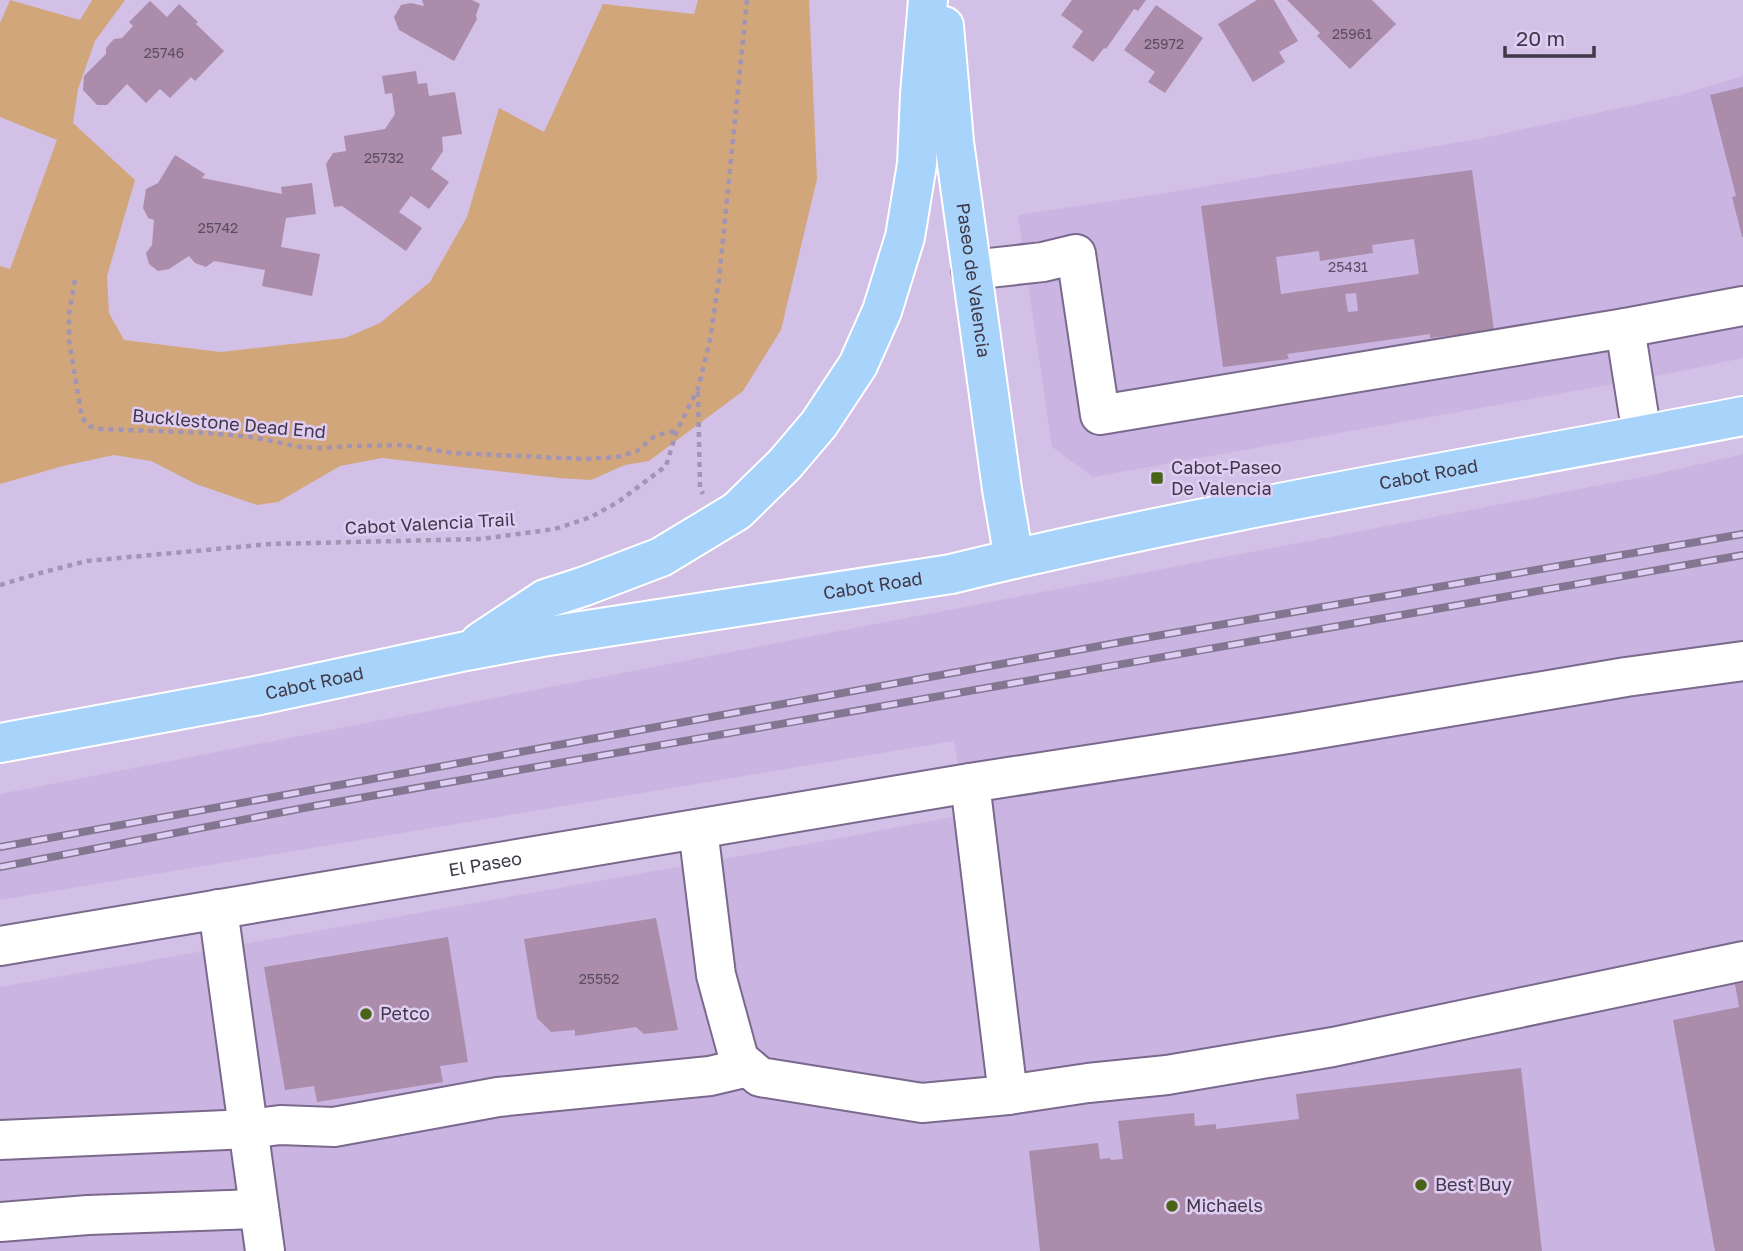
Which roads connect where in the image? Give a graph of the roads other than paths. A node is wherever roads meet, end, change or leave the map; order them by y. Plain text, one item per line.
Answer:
1 (929, 0) edge
2 (942, 0) edge
3 (971, 270) junction
4 (1743, 306) edge
5 (1625, 328) junction
6 (1743, 416) edge
7 (1642, 435) junction
8 (1014, 559) junction
9 (466, 651) junction
10 (1743, 661) edge
11 (0, 743) edge
12 (970, 783) junction
13 (698, 829) junction
14 (218, 909) junction
15 (0, 947) edge
16 (1743, 961) edge
17 (748, 1067) junction
18 (1008, 1095) junction
19 (248, 1129) junction
20 (0, 1140) edge
21 (260, 1209) junction
22 (0, 1222) edge
23 (265, 1251) edge

1 - 9 main road
2 - 3 main road, Paseo de Valencia
3 - 5 street
3 - 8 main road, Paseo de Valencia
4 - 5 street
5 - 7 street
6 - 7 main road, Cabot Road
7 - 8 main road, Cabot Road
8 - 9 main road, Cabot Road
9 - 11 main road, Cabot Road
10 - 12 street, El Paseo
12 - 13 street, El Paseo
12 - 18 street
13 - 14 street, El Paseo
13 - 17 street
14 - 15 street, El Paseo
14 - 19 street
16 - 18 street
17 - 18 street
17 - 19 street
19 - 20 street
19 - 21 street
21 - 22 street
21 - 23 street

